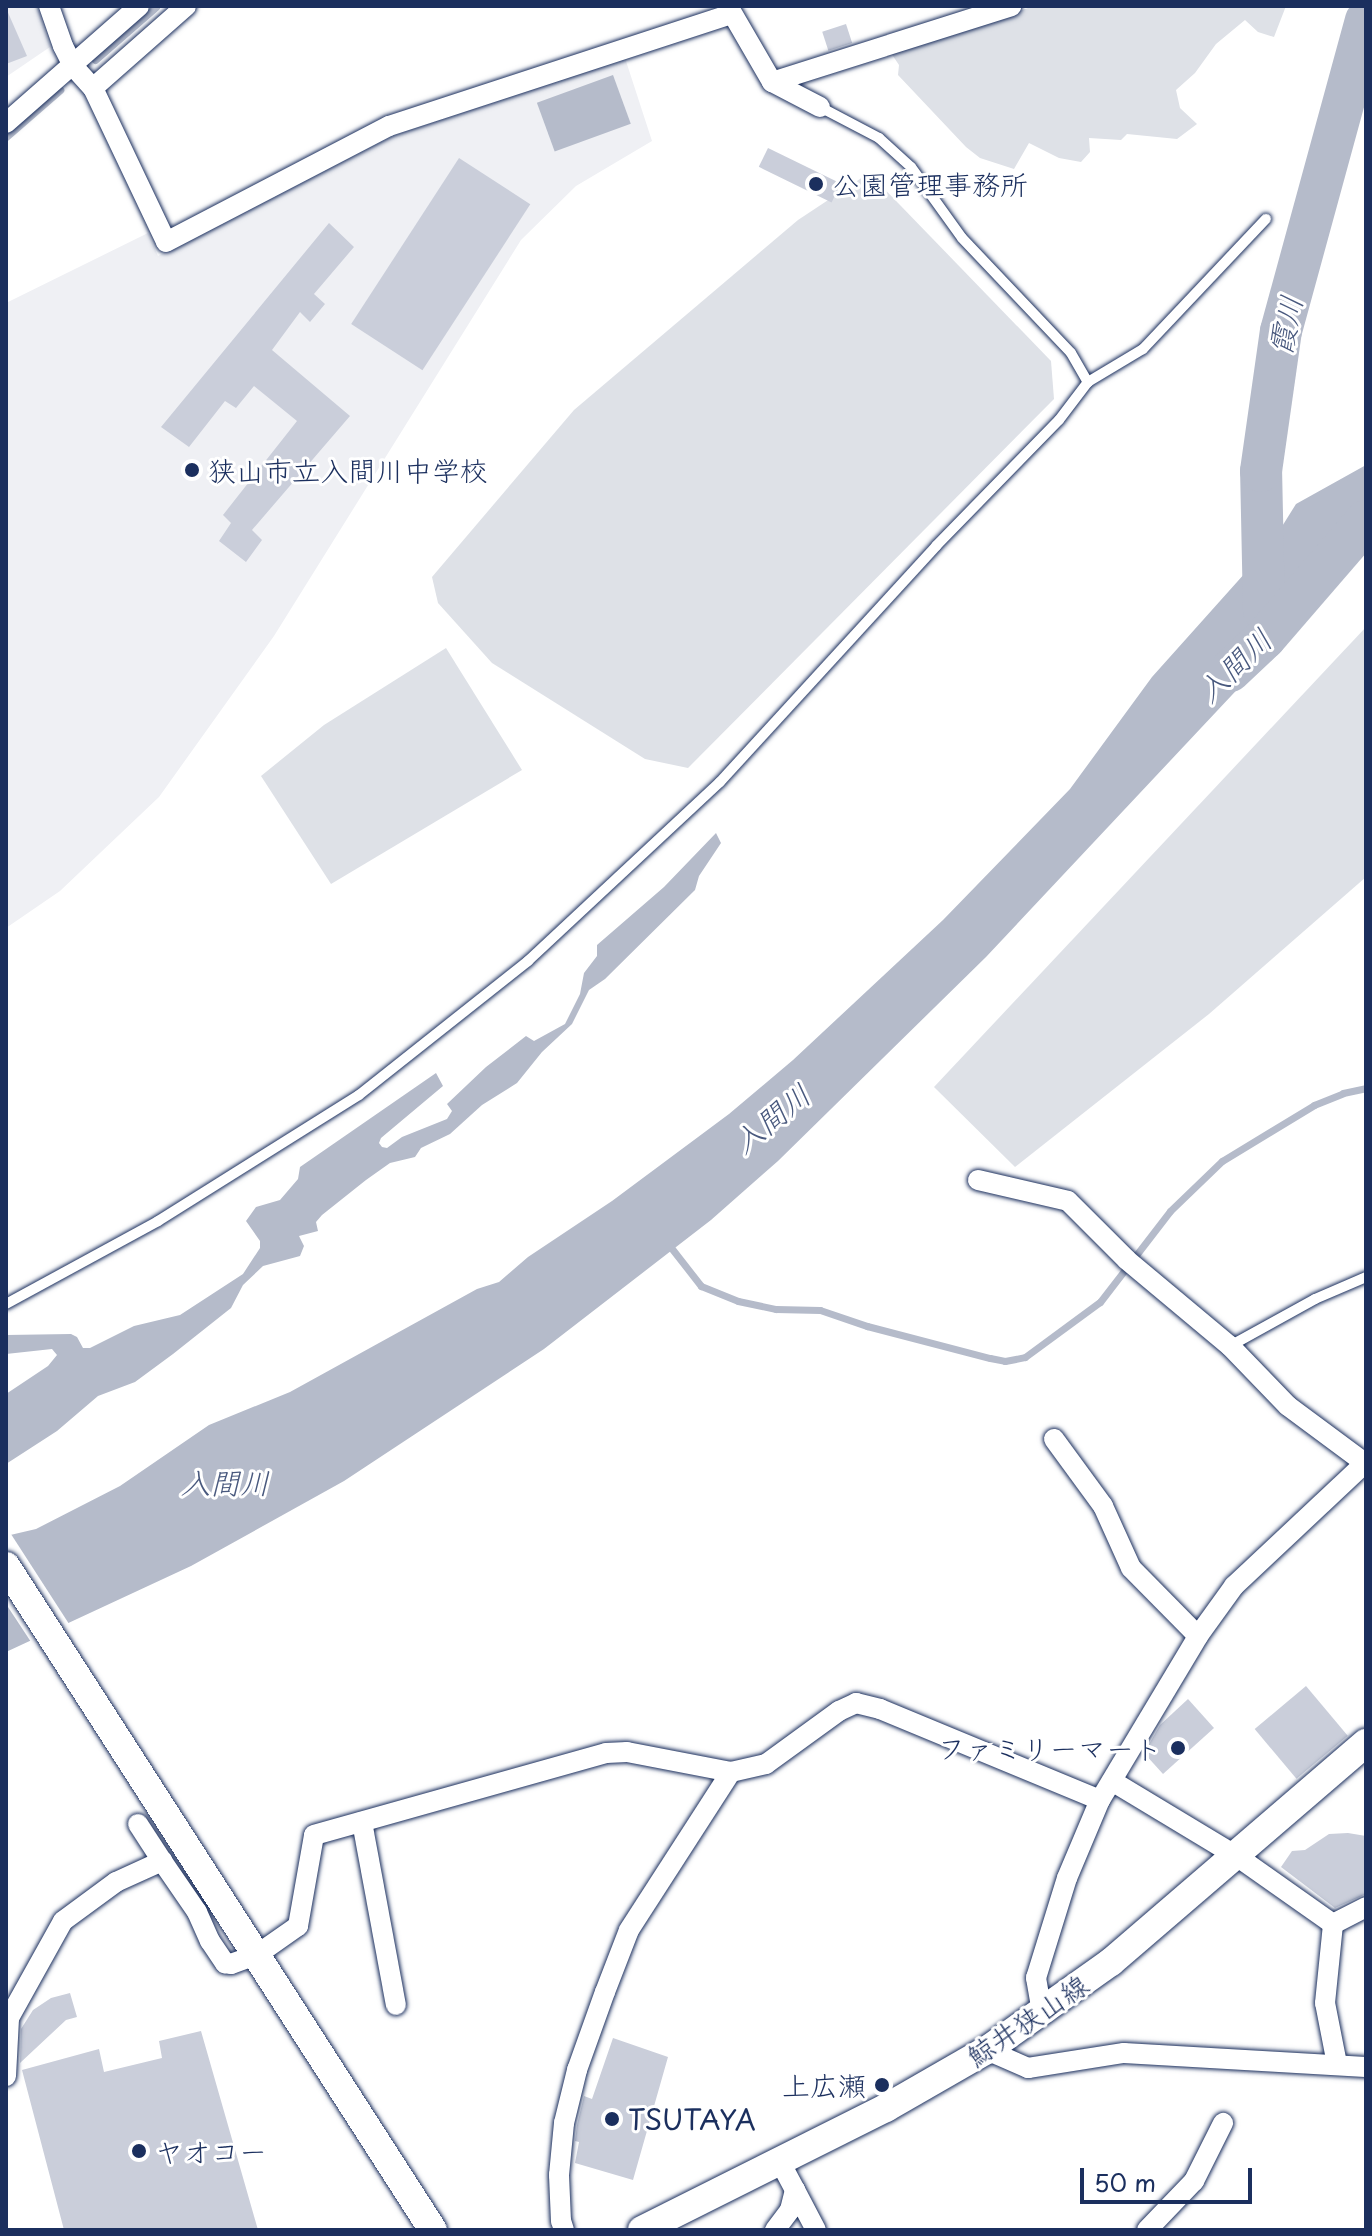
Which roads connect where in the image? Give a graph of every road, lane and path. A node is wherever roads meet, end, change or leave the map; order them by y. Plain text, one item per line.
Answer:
1 (49, 6) edge
2 (139, 6) edge
3 (186, 6) edge
4 (1011, 6) edge
5 (730, 10) edge
6 (73, 66) junction
7 (772, 82) junction
8 (93, 88) junction
9 (820, 107) joint
10 (6, 123) edge
11 (1266, 219) dead end
12 (1088, 382) junction
13 (978, 1180) dead end
14 (1366, 1277) edge
15 (6, 1304) edge
16 (1230, 1346) junction
17 (1054, 1439) dead end
18 (1365, 1464) edge
19 (6, 1566) edge
20 (1198, 1636) junction
21 (1366, 1743) edge
22 (731, 1772) junction
23 (1112, 1781) junction
24 (1100, 1800) junction
25 (362, 1822) junction
26 (138, 1824) dead end
27 (1238, 1857) junction
28 (162, 1861) junction
29 (1366, 1907) edge
30 (1333, 1924) junction
31 (258, 1954) junction
32 (396, 2005) dead end
33 (1042, 2012) junction
34 (987, 2050) junction
35 (1337, 2064) junction
36 (1366, 2067) edge
37 (6, 2076) edge
38 (1223, 2123) dead end
39 (780, 2162) junction
40 (795, 2190) junction
41 (433, 2230) edge
42 (564, 2230) edge
43 (642, 2230) edge
44 (775, 2230) edge
45 (816, 2230) edge
46 (1147, 2230) edge

1 - 6 street
2 - 6 street
3 - 8 street
4 - 7 street
5 - 7 street
5 - 8 street
6 - 8 street
6 - 10 street
7 - 9 street
9 - 12 lane
11 - 12 lane
12 - 15 lane
13 - 16 street
14 - 16 lane
16 - 18 street
17 - 20 street
18 - 20 street
19 - 31 main road
20 - 23 street
21 - 27 main road, 鯨井狭山線
22 - 24 street
22 - 25 street
22 - 42 street
23 - 24 street
23 - 27 street
24 - 33 street
25 - 31 street
25 - 32 street
26 - 28 street
27 - 30 street
27 - 33 main road, 鯨井狭山線
28 - 31 street
28 - 37 street
29 - 30 street
30 - 35 street
31 - 41 main road
33 - 34 main road, 鯨井狭山線
34 - 35 street
34 - 39 main road, 鯨井狭山線
35 - 36 street
38 - 46 street
39 - 40 street
39 - 43 main road, 鯨井狭山線
40 - 44 street
40 - 45 street

